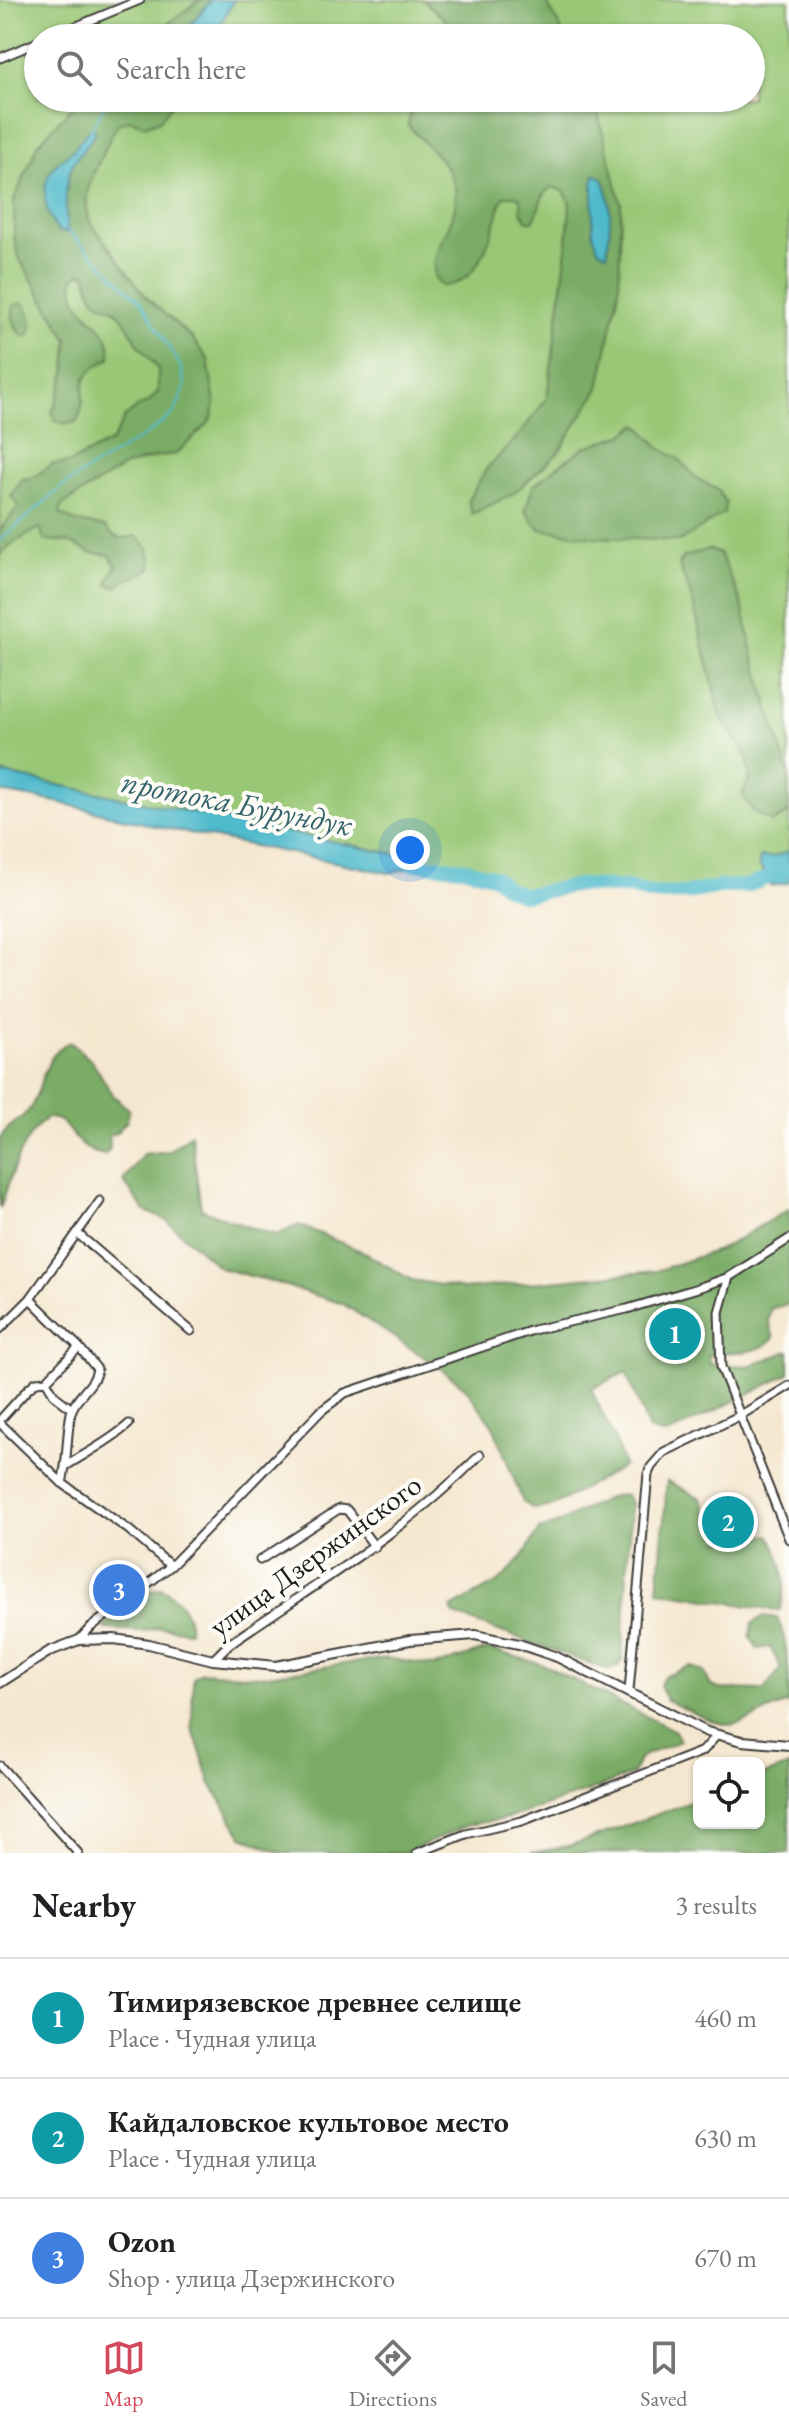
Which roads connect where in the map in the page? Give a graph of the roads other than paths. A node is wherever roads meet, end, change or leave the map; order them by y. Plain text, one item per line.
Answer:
1 (140, 0) edge
2 (82, 24) edge
3 (24, 48) edge
4 (0, 58) edge
5 (100, 1201) dead end
6 (78, 1234) junction
7 (789, 1239) edge
8 (729, 1277) junction
9 (30, 1299) junction
10 (0, 1329) edge
11 (191, 1331) dead end
12 (79, 1347) junction
13 (46, 1381) junction
14 (789, 1386) edge
15 (72, 1409) junction
16 (741, 1415) junction
17 (0, 1422) edge
18 (129, 1424) dead end
19 (480, 1455) dead end
20 (66, 1466) junction
21 (62, 1483) junction
22 (789, 1539) edge
23 (375, 1547) junction
24 (260, 1560) dead end
25 (171, 1566) junction
26 (79, 1640) junction
27 (213, 1660) junction
28 (0, 1683) edge
29 (629, 1691) junction
30 (717, 1735) junction
31 (789, 1745) edge
32 (0, 1766) edge
33 (78, 1853) edge
34 (417, 1853) edge

1 - 2 street
3 - 4 street
5 - 6 street
6 - 9 street
6 - 11 street
7 - 8 street
8 - 16 street
8 - 25 street
9 - 10 street
9 - 12 street
12 - 13 street
12 - 15 street
13 - 15 street
13 - 17 street
14 - 16 street
15 - 20 street
16 - 22 street
16 - 29 street
17 - 21 street
18 - 20 street
19 - 23 street, улица Дзержинского
20 - 21 street
21 - 25 street
23 - 24 street
23 - 27 street, улица Дзержинского
25 - 26 street
26 - 27 street
26 - 28 street
27 - 29 street
29 - 30 street
30 - 31 street
30 - 34 street
32 - 33 street

